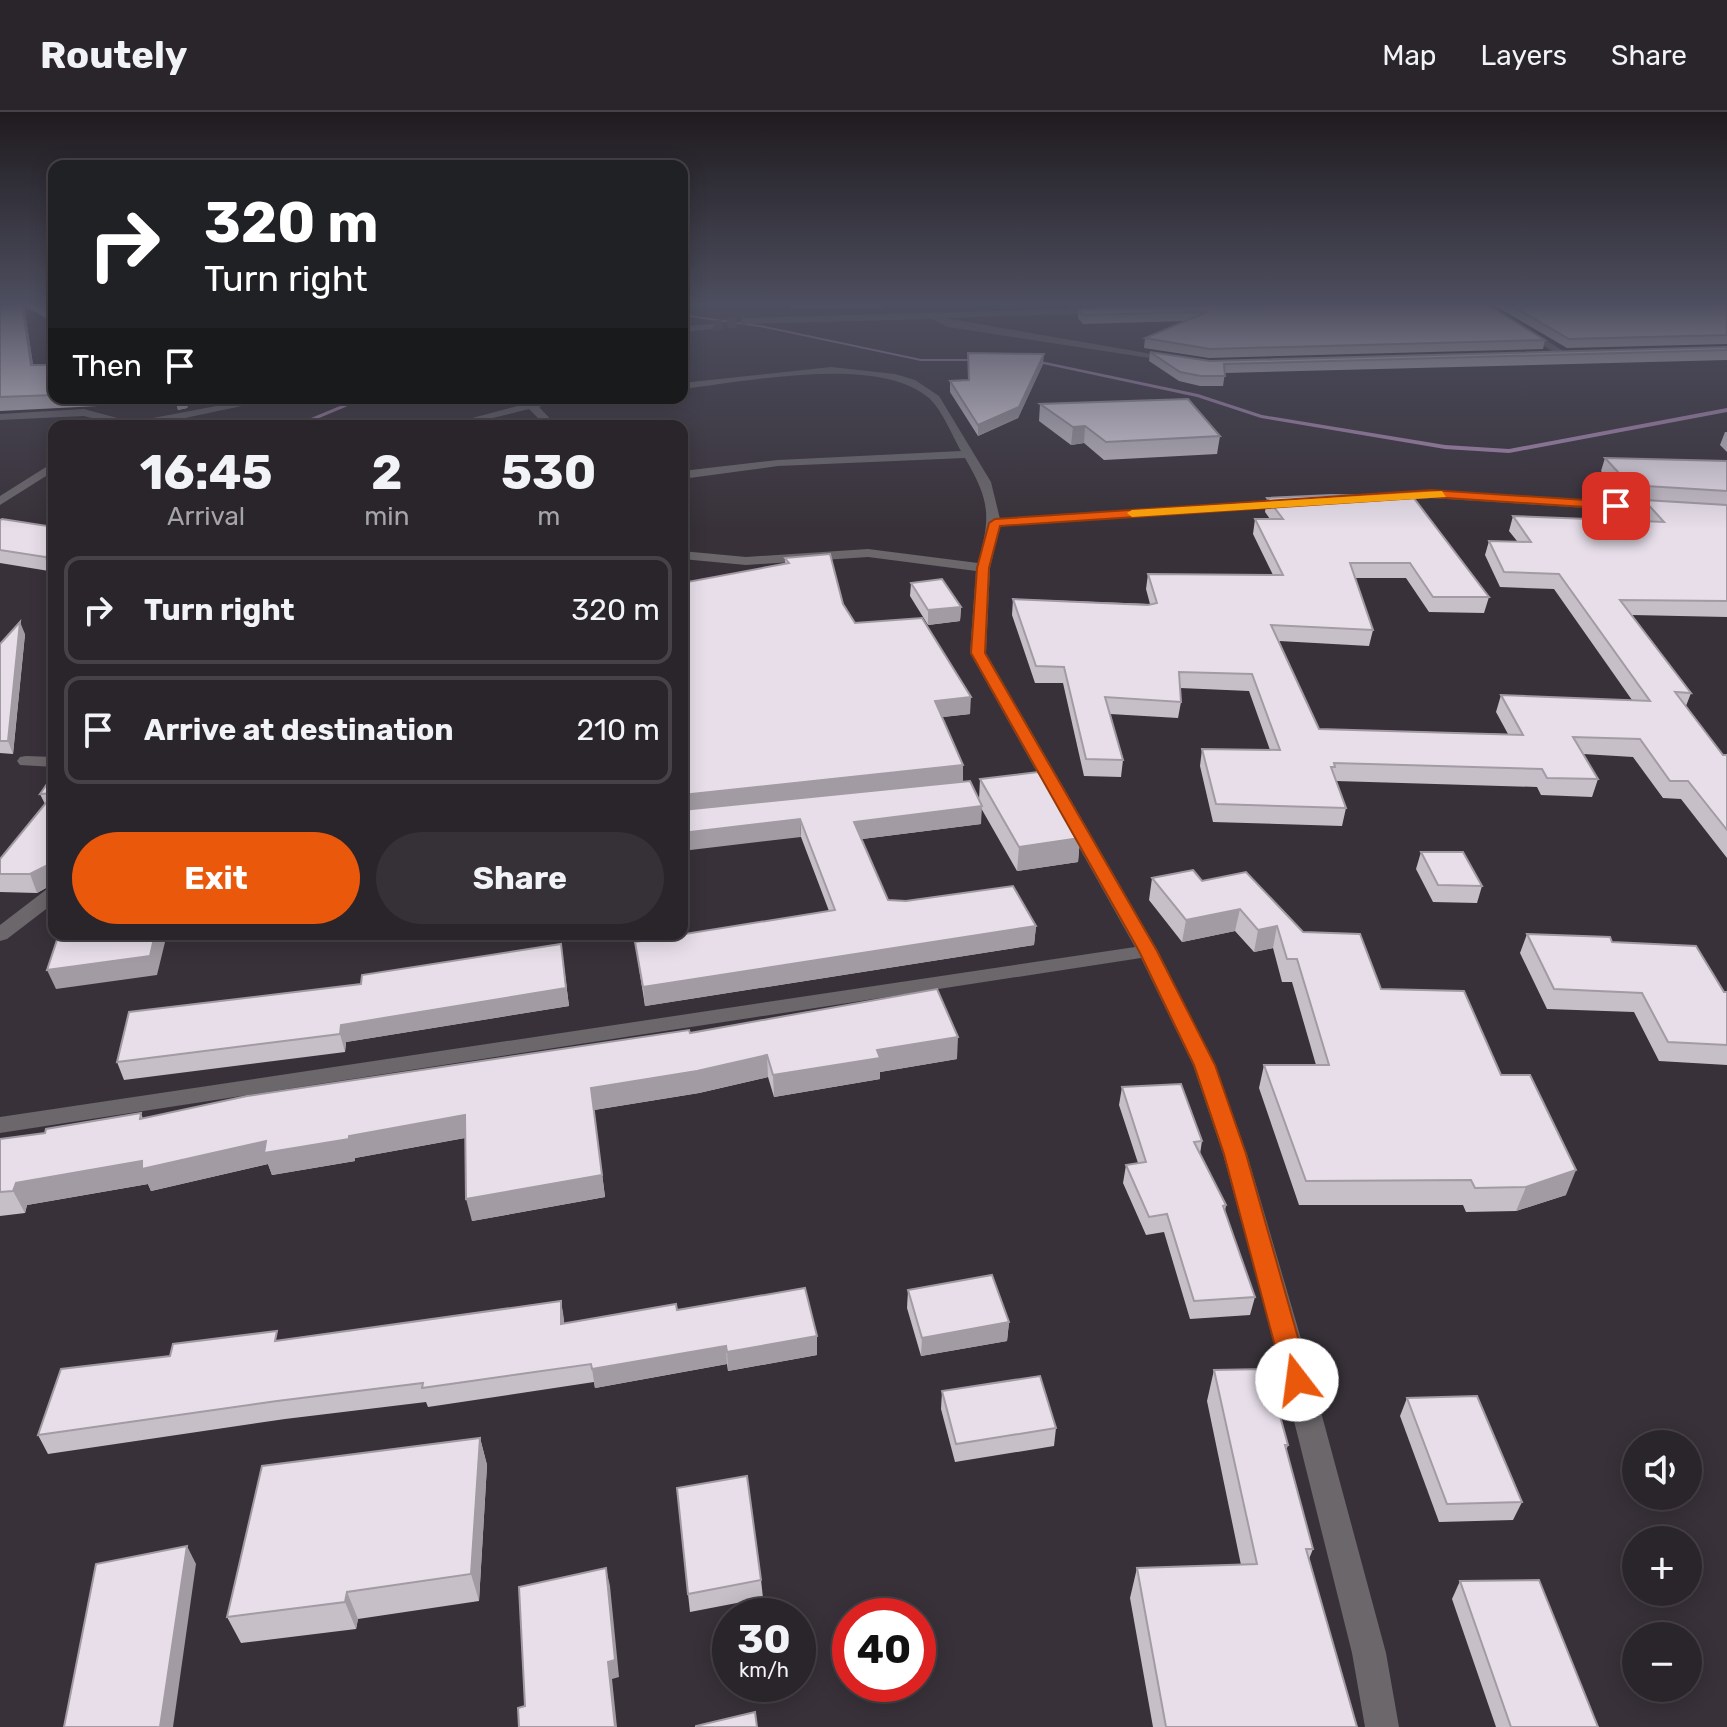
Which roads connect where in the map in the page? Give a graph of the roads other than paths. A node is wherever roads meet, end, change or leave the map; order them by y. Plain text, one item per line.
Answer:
1 (734, 379) edge
2 (902, 379) edge
3 (688, 385) edge
4 (243, 404) edge
5 (535, 404) edge
6 (531, 405) junction
7 (0, 417) edge
8 (122, 420) edge
9 (162, 420) edge
10 (471, 420) edge
11 (546, 420) edge
12 (968, 454) junction
13 (48, 470) edge
14 (688, 474) edge
15 (1356, 499) edge
16 (0, 501) edge
17 (1311, 501) edge
18 (1678, 510) edge
19 (995, 523) junction
20 (688, 556) edge
21 (746, 561) junction
22 (983, 568) junction
23 (732, 572) edge
24 (26, 761) dead end
25 (48, 762) edge
26 (48, 898) edge
27 (0, 935) edge
28 (1148, 951) junction
29 (0, 1125) edge
30 (1382, 1727) edge

1 - 3 street
2 - 12 street
4 - 9 street
5 - 6 street
6 - 10 street
6 - 11 street
7 - 8 street
12 - 14 street
12 - 19 street
13 - 16 street
15 - 18 street
17 - 19 street
19 - 22 street
20 - 21 street
21 - 22 street
21 - 23 street
22 - 28 street
24 - 25 street
26 - 27 street
28 - 29 street
28 - 30 street

